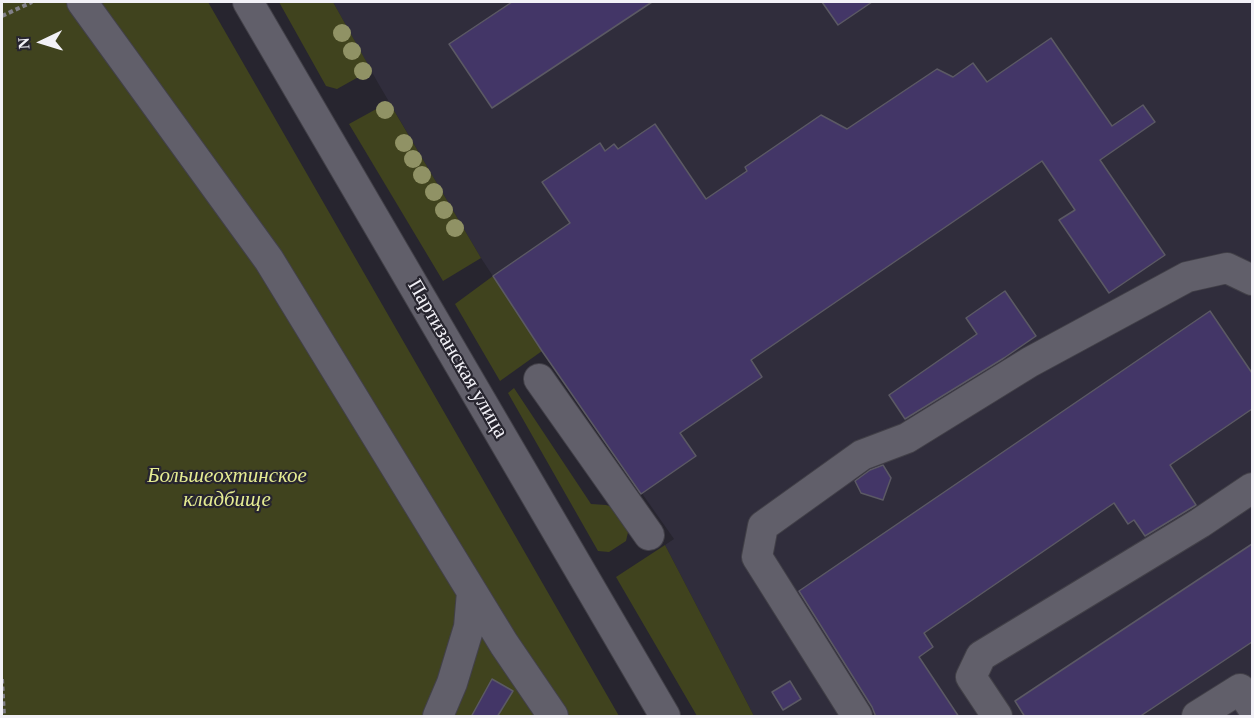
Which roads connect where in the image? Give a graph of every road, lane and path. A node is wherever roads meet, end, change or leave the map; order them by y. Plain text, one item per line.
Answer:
1 (32, 2) edge
2 (82, 2) edge
3 (248, 2) edge
4 (2, 16) edge
5 (1252, 280) edge
6 (539, 379) dead end
7 (1252, 488) edge
8 (649, 535) dead end
9 (472, 592) junction
10 (2, 679) edge
11 (1252, 707) edge
12 (4, 717) edge
13 (438, 717) edge
14 (554, 717) edge
15 (665, 717) edge
16 (857, 717) edge
17 (997, 717) edge
18 (1197, 717) edge

1 - 4 path
2 - 9 street
3 - 15 street, Партизанская улица
5 - 16 street
6 - 8 street
7 - 17 street
9 - 13 street
9 - 14 street
10 - 12 path
11 - 18 street

